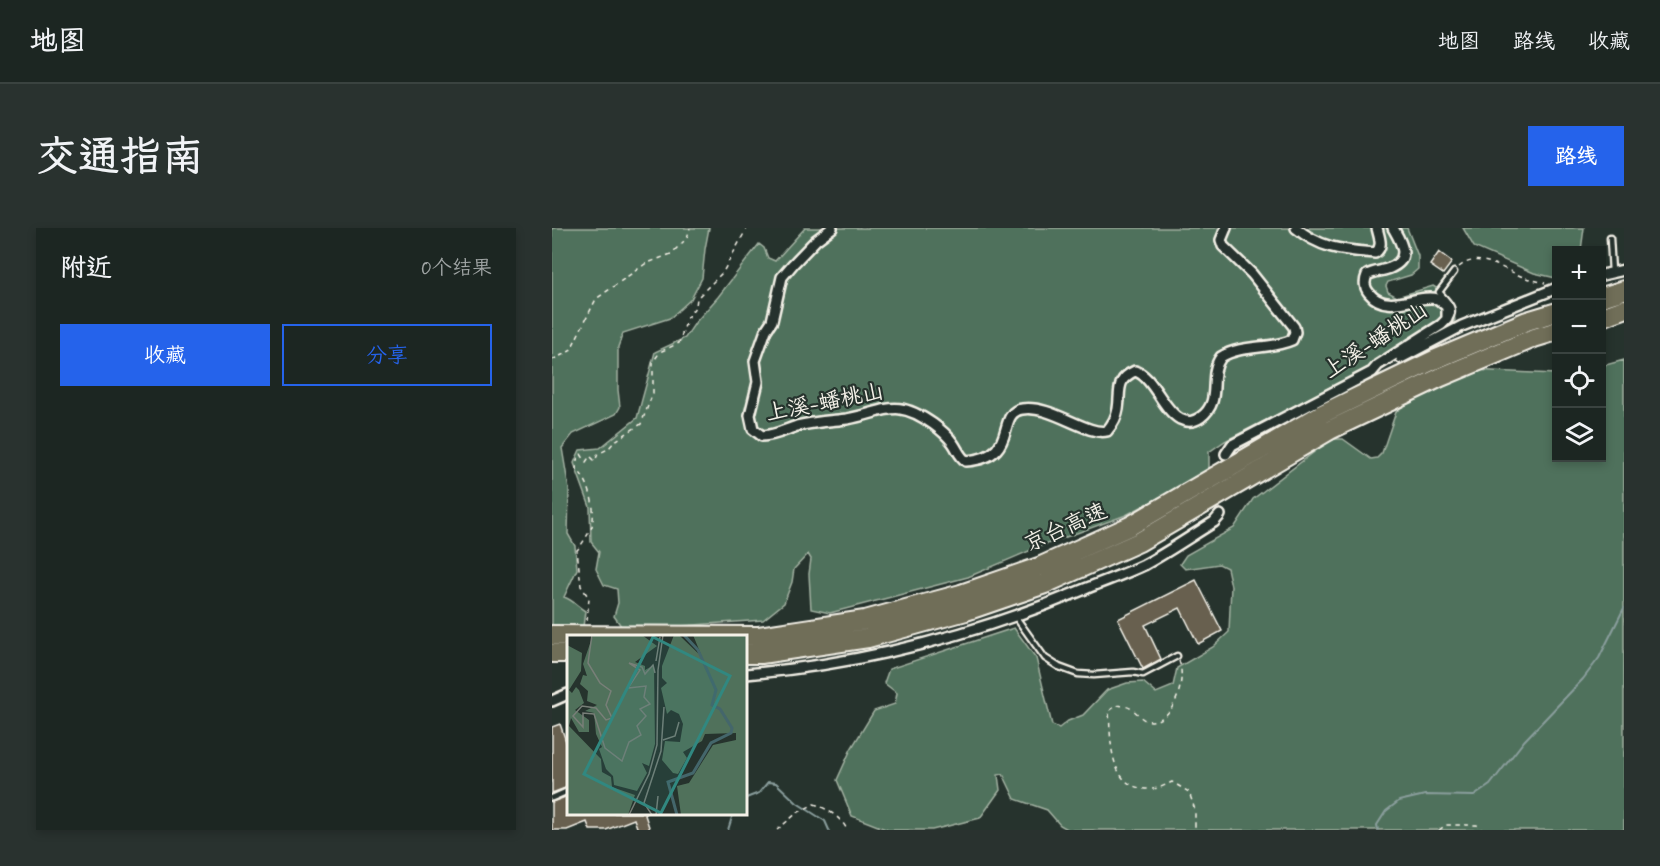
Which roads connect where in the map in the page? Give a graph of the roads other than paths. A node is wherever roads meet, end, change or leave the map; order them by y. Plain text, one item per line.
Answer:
1 (832, 228) edge
2 (1226, 228) edge
3 (1296, 228) edge
4 (1377, 228) edge
5 (1393, 228) edge
6 (1610, 238) dead end
7 (1624, 270) edge
8 (1454, 272) road end
9 (1612, 273) junction
10 (1606, 275) edge
11 (1552, 286) edge
12 (1624, 290) edge
13 (1606, 296) edge
14 (1624, 309) edge
15 (1552, 314) edge
16 (1606, 316) edge
17 (1442, 325) junction
18 (1552, 333) edge
19 (1372, 372) junction
20 (1226, 454) dead end
21 (1220, 515) dead end
22 (1015, 616) junction
23 (552, 635) edge
24 (567, 635) edge
25 (747, 636) edge
26 (747, 654) edge
27 (1177, 656) road end
28 (747, 674) edge
29 (567, 694) edge
30 (552, 701) edge
31 (567, 791) edge
32 (552, 798) edge

1 - 2 street, 上溪-蟠桃山
3 - 4 street
5 - 17 street, 上溪-蟠桃山
6 - 9 lane
7 - 9 street
8 - 17 lane
9 - 10 street
11 - 19 street
12 - 13 highway
14 - 16 highway
15 - 25 highway, 京台高速
17 - 19 street, 上溪-蟠桃山
18 - 26 highway, 京台高速
19 - 20 street, 上溪-蟠桃山
21 - 22 street
22 - 27 lane
22 - 28 street
23 - 24 highway, 京台高速
29 - 30 street
31 - 32 lane

